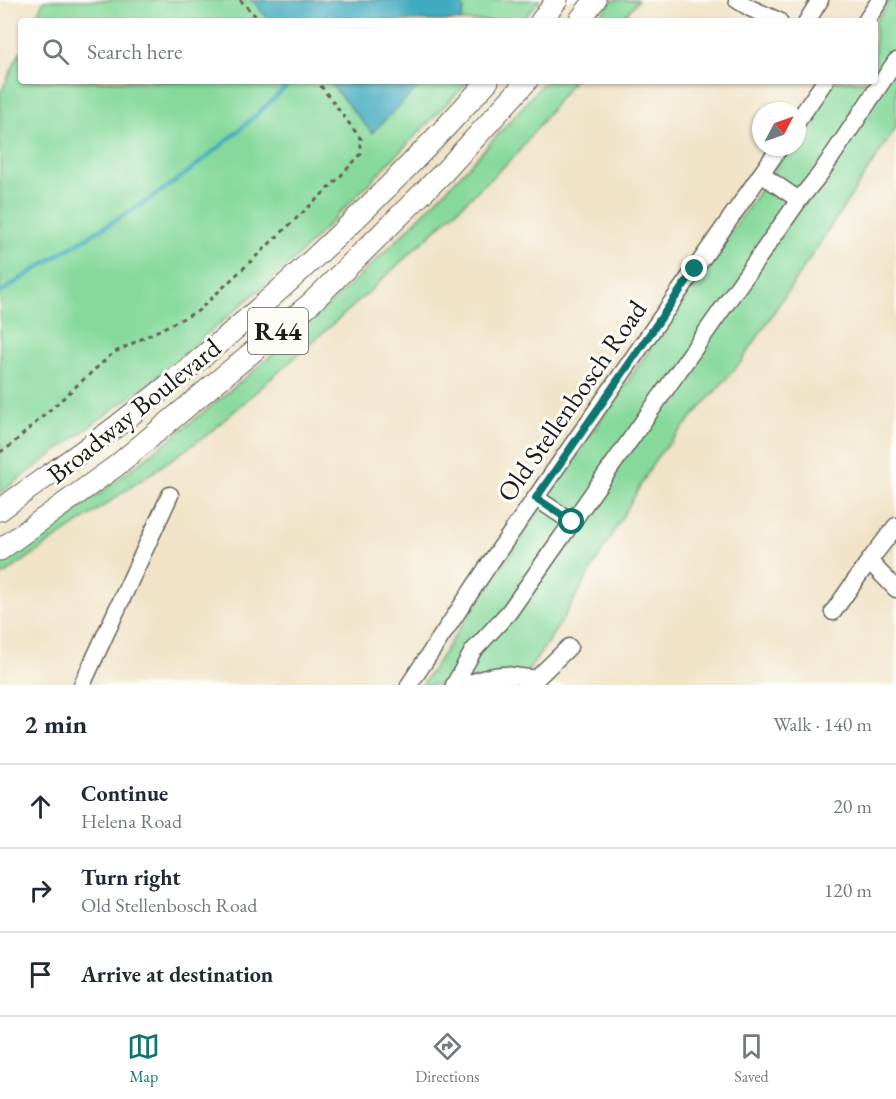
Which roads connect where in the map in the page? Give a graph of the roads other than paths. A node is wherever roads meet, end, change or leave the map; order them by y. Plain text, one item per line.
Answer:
1 (557, 0) edge
2 (595, 0) edge
3 (737, 0) edge
4 (820, 0) edge
5 (880, 0) edge
6 (542, 18) edge
7 (581, 18) edge
8 (772, 18) edge
9 (809, 18) edge
10 (868, 18) edge
11 (896, 61) edge
12 (485, 84) edge
13 (524, 84) edge
14 (823, 84) edge
15 (806, 109) edge
16 (774, 156) edge
17 (761, 174) junction
18 (799, 200) junction
19 (170, 495) dead end
20 (536, 498) junction
21 (0, 510) edge
22 (572, 522) junction
23 (896, 526) edge
24 (0, 550) edge
25 (868, 561) junction
26 (896, 589) edge
27 (833, 612) dead end
28 (569, 647) dead end
29 (82, 685) edge
30 (409, 685) edge
31 (454, 685) edge
32 (464, 685) edge

1 - 6 main road
2 - 7 main road
3 - 8 street
4 - 9 street
5 - 10 street
11 - 18 street
12 - 21 main road, Broadway Boulevard / R44
13 - 24 main road, Broadway Boulevard / R44
14 - 15 street
16 - 17 street, Old Stellenbosch Road
17 - 18 street
17 - 20 street, Old Stellenbosch Road
18 - 22 street
19 - 29 street
20 - 22 street
20 - 30 street, Old Stellenbosch Road
22 - 31 street
23 - 25 street
25 - 26 street
25 - 27 street
28 - 32 street

